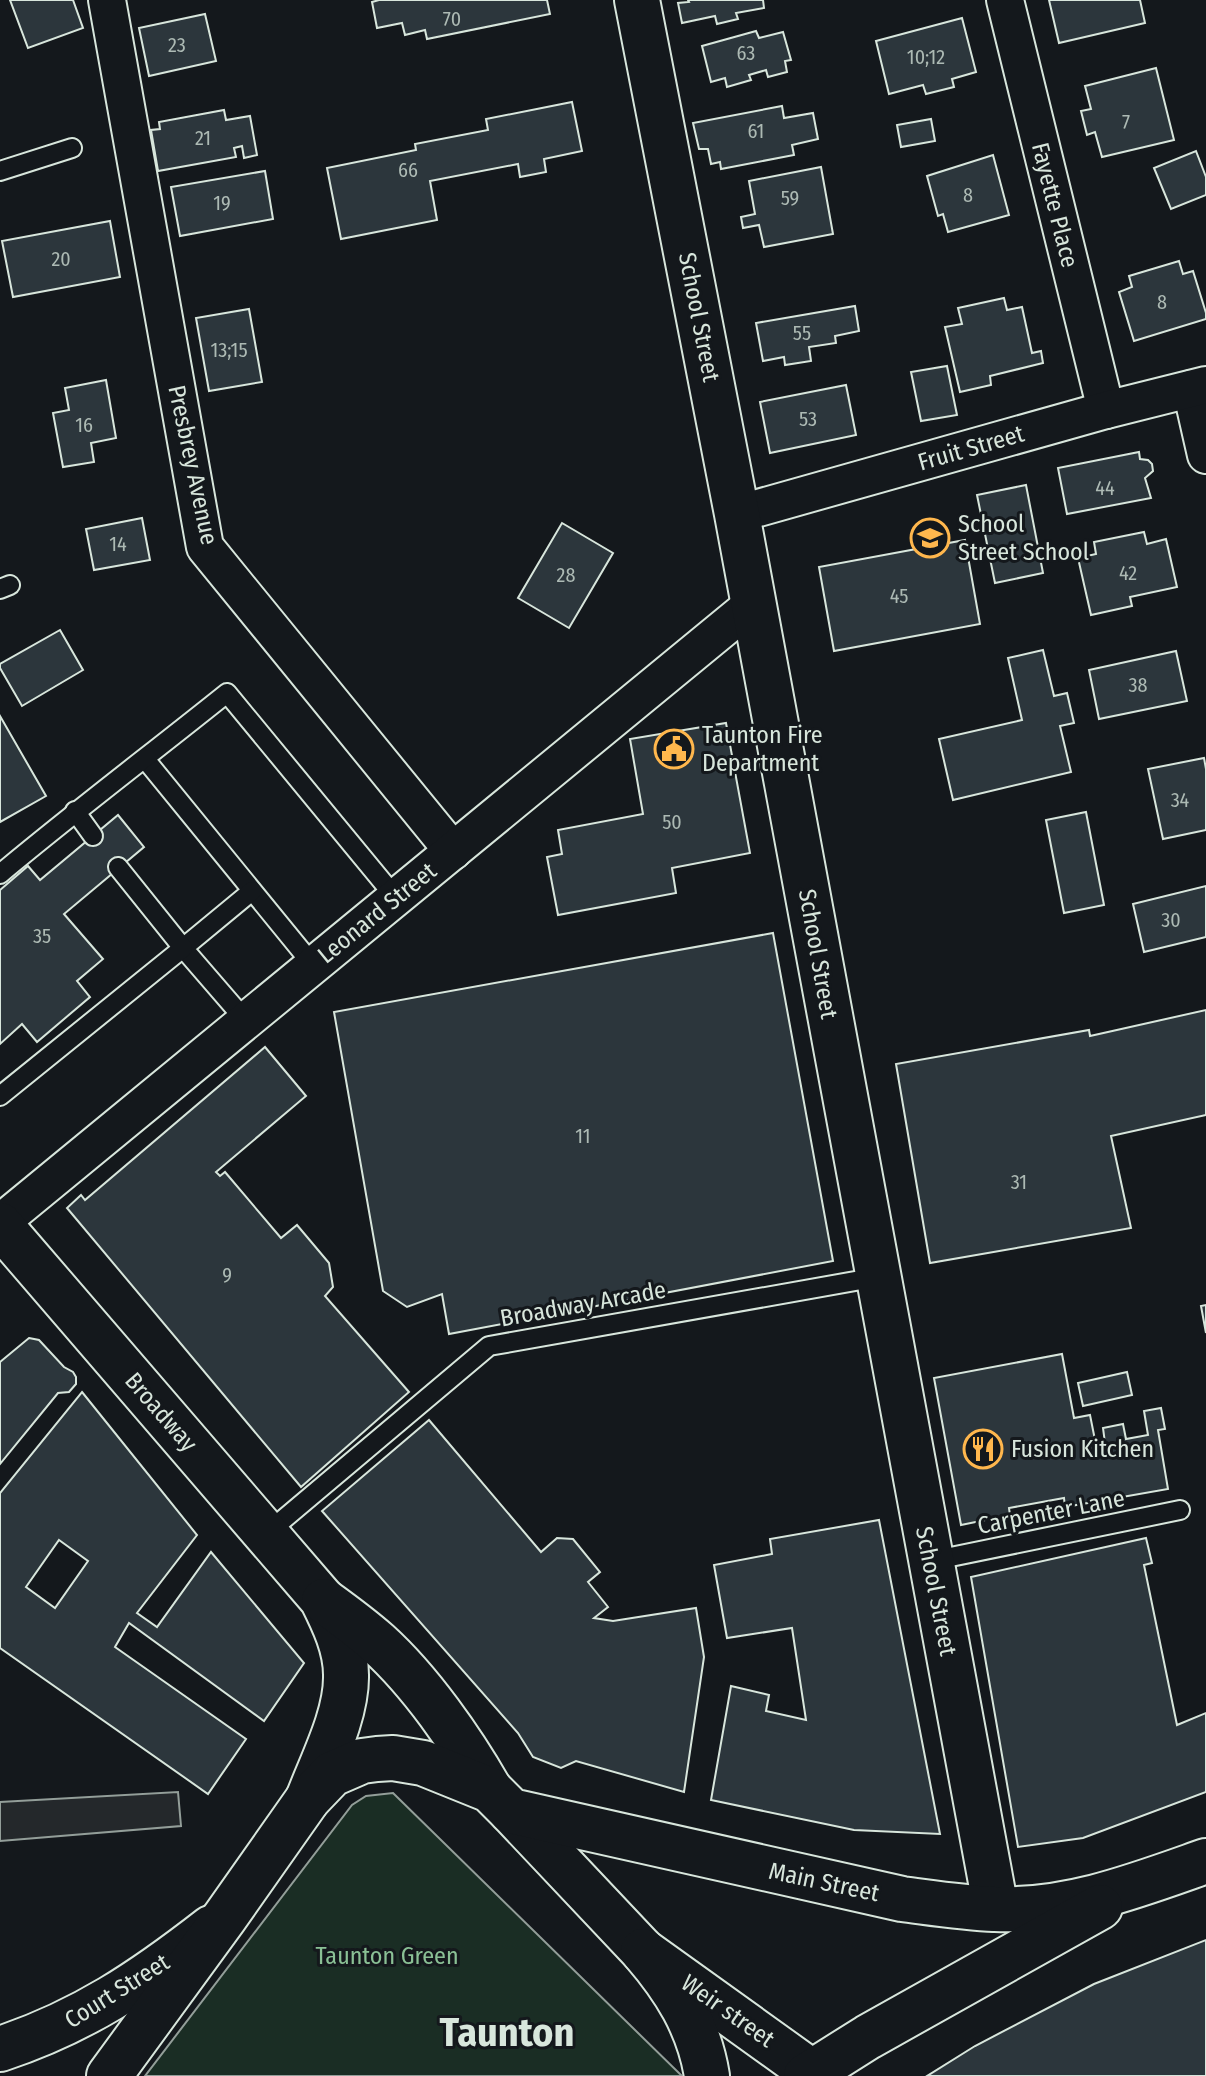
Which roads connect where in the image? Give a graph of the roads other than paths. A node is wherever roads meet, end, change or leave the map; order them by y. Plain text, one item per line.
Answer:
1 (107, 0) edge
2 (637, 0) edge
3 (1005, 0) edge
4 (72, 148) dead end
5 (0, 171) edge
6 (1198, 387) edge
7 (1106, 410) junction
8 (1206, 455) edge
9 (737, 514) junction
10 (753, 604) junction
11 (145, 759) junction
12 (75, 811) junction
13 (93, 836) dead end
14 (453, 851) junction
15 (118, 867) dead end
16 (0, 874) edge
17 (252, 891) junction
18 (396, 898) junction
19 (183, 948) junction
20 (313, 965) junction
21 (246, 1021) junction
22 (0, 1096) edge
23 (0, 1224) edge
24 (878, 1277) junction
25 (1180, 1510) dead end
26 (266, 1534) junction
27 (931, 1561) junction
28 (322, 1599) junction
29 (308, 1799) junction
30 (500, 1801) junction
31 (1206, 1861) edge
32 (1141, 1884) junction
33 (996, 1909) junction
34 (225, 1917) junction
35 (643, 1951) junction
36 (902, 2018) junction
37 (0, 2049) edge
38 (812, 2075) edge
39 (109, 2076) edge
40 (707, 2076) edge

1 - 14 street, Presbrey Avenue
2 - 9 main road, School Street
3 - 7 street, Fayette Place
4 - 5 lane
6 - 7 street, Fruit Street
6 - 8 street
7 - 9 street, Fruit Street
9 - 10 main road, School Street
10 - 14 street, Leonard Street
10 - 24 main road, School Street
11 - 12 lane
11 - 17 lane
11 - 18 lane
12 - 13 lane
12 - 16 lane
14 - 18 street, Leonard Street
15 - 19 lane
17 - 19 lane
17 - 20 lane
18 - 20 street, Leonard Street
19 - 21 lane
19 - 22 lane
20 - 21 street, Leonard Street
21 - 23 street, Leonard Street
23 - 26 main road, Broadway
24 - 26 lane, Broadway Arcade
24 - 27 main road, School Street
25 - 27 lane, Carpenter Lane
26 - 28 main road, Broadway
27 - 33 main road, School Street
28 - 29 main road, Broadway
28 - 30 main road, Broadway
29 - 30 main road
29 - 34 main road
30 - 33 main road, Main Street
30 - 35 main road
31 - 32 main road, Main Street
32 - 33 main road, Main Street
32 - 36 main road, Main Street
33 - 36 main road
34 - 37 main road, Court Street
34 - 39 main road
35 - 38 main road, Weir street
35 - 40 main road
36 - 38 main road, Main Street

